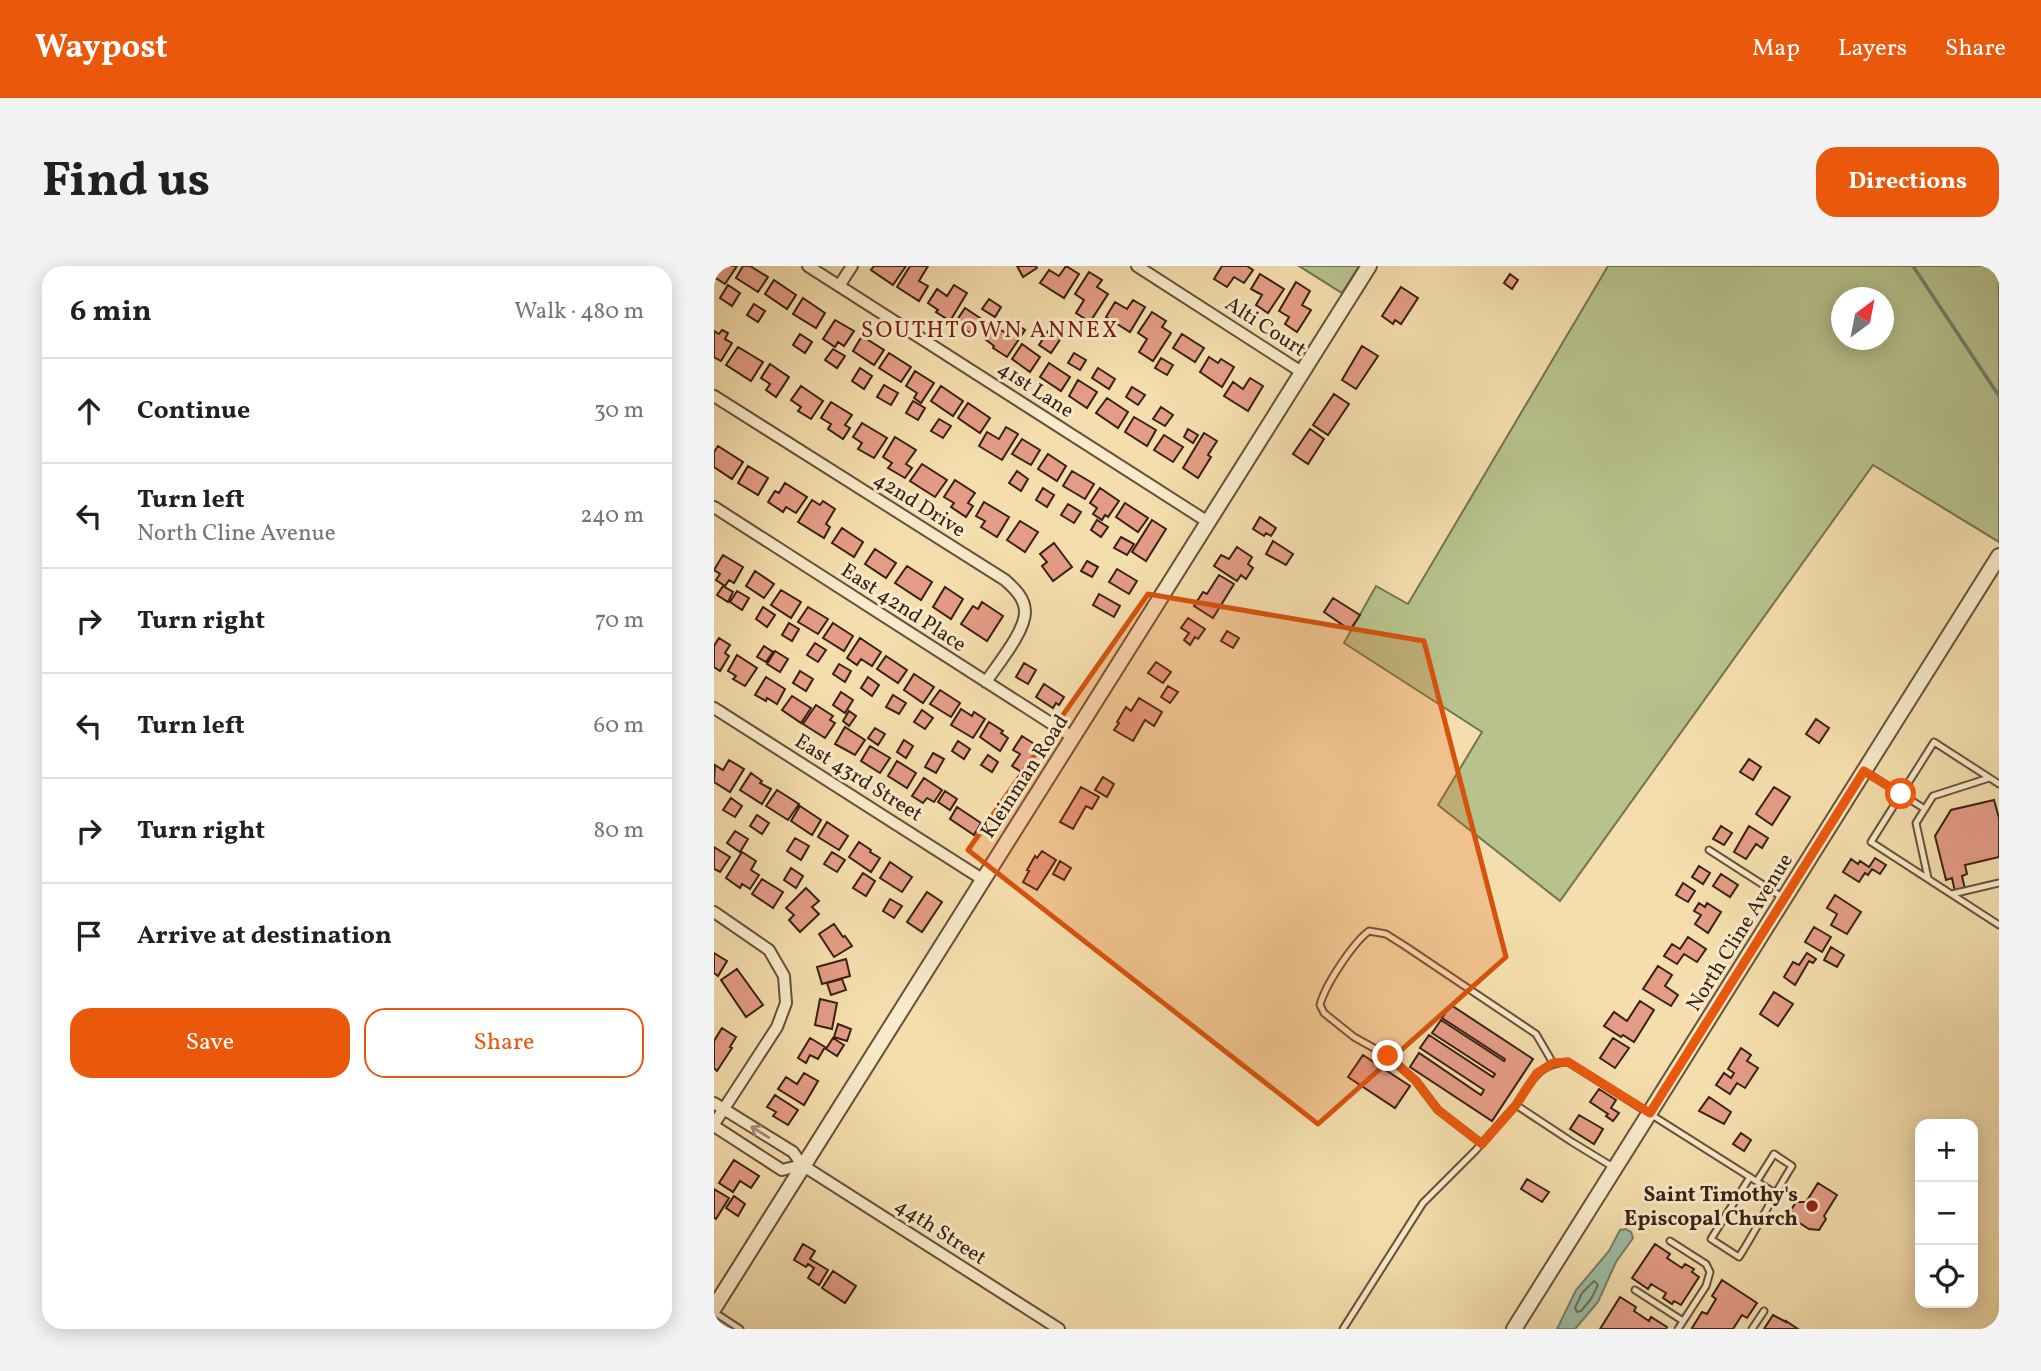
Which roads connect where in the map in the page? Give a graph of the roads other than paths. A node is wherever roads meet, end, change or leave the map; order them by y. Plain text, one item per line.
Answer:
1 (808, 266) edge
2 (852, 266) edge
3 (1137, 266) edge
4 (1369, 266) edge
5 (839, 286) junction
6 (1303, 373) junction
7 (714, 396) edge
8 (714, 508) edge
9 (1208, 522) junction
10 (1999, 556) edge
11 (986, 682) junction
12 (714, 708) edge
13 (1074, 738) junction
14 (1864, 771) junction
15 (1989, 778) junction
16 (1999, 784) edge
17 (1901, 794) junction
18 (1925, 809) junction
19 (1709, 850) dead end
20 (982, 879) junction
21 (1928, 879) junction
22 (1999, 883) edge
23 (1952, 894) junction
24 (1784, 898) junction
25 (714, 912) edge
26 (1999, 925) edge
27 (1553, 1063) junction
28 (1516, 1105) junction
29 (719, 1106) edge
30 (1650, 1113) junction
31 (714, 1125) edge
32 (1482, 1144) junction
33 (802, 1165) junction
34 (1615, 1168) junction
35 (1750, 1177) junction
36 (1757, 1181) junction
37 (1775, 1193) junction
38 (1670, 1241) dead end
39 (1635, 1290) dead end
40 (714, 1310) edge
41 (1764, 1311) dead end
42 (1683, 1321) junction
43 (740, 1329) edge
44 (1059, 1329) edge
45 (1343, 1329) edge
46 (1514, 1329) edge
47 (1678, 1329) edge
48 (1752, 1329) edge

1 - 5 street, 41st Lane
2 - 5 street
3 - 6 street, Alti Court
4 - 6 street, Kleinman Road
5 - 9 street, 41st Lane
6 - 9 street, Kleinman Road
7 - 11 street, 42nd Drive
8 - 11 street, East 42nd Place
9 - 13 street, Kleinman Road
10 - 14 street, North Cline Avenue
11 - 13 street, East 42nd Place
12 - 20 street, East 43rd Street
13 - 20 street, Kleinman Road
14 - 17 lane
14 - 24 street, North Cline Avenue
15 - 16 lane
15 - 17 lane
15 - 18 lane
17 - 18 lane
17 - 21 lane
18 - 21 lane
19 - 24 lane
20 - 33 street, Kleinman Road
21 - 23 lane
22 - 23 lane
23 - 26 lane
24 - 30 street, North Cline Avenue
25 - 29 street
27 - 28 lane
27 - 30 lane
27 - 32 lane
28 - 32 lane
28 - 34 lane
29 - 31 street
33 -> 29 street, 44th Street
30 - 34 street, North Cline Avenue
30 - 35 lane
31 - 33 street
32 - 45 lane
33 - 40 street, Kleinman Road
33 - 44 street, 44th Street
34 - 46 street, North Cline Avenue
35 - 36 lane
35 - 37 lane
36 - 37 lane
36 - 37 lane
38 - 42 lane
39 - 42 lane
40 - 43 lane
41 - 48 lane
42 - 47 lane

